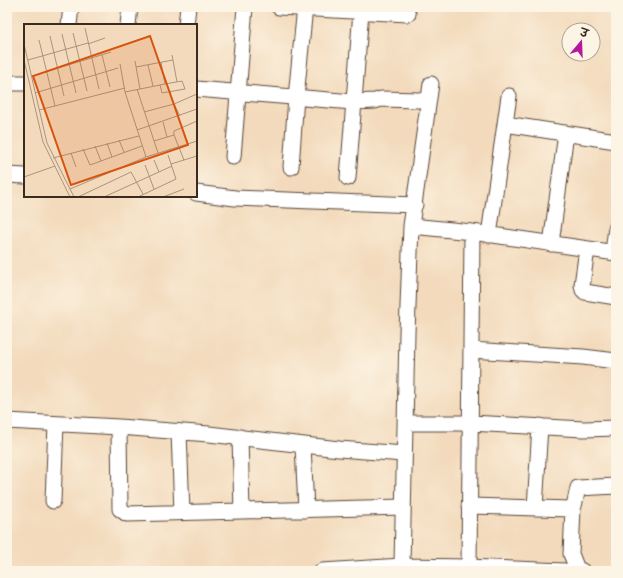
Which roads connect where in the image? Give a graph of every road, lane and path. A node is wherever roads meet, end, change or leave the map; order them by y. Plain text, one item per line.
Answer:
1 (71, 7) edge
2 (130, 7) edge
3 (188, 7) edge
4 (245, 7) edge
5 (279, 7) edge
6 (305, 8) edge
7 (361, 11) junction
8 (408, 14) dead end
9 (69, 24) edge
10 (128, 24) edge
11 (186, 24) edge
12 (7, 83) edge
13 (24, 83) edge
14 (431, 84) dead end
15 (197, 89) edge
16 (238, 92) junction
17 (509, 96) dead end
18 (296, 97) junction
19 (419, 100) dead end
20 (353, 102) junction
21 (504, 124) junction
22 (566, 133) junction
23 (616, 141) edge
24 (232, 157) dead end
25 (291, 167) dead end
26 (7, 175) edge
27 (24, 176) edge
28 (348, 178) dead end
29 (197, 193) edge
30 (415, 205) junction
31 (412, 226) junction
32 (616, 228) edge
33 (472, 232) junction
34 (489, 235) junction
35 (551, 244) junction
36 (587, 249) junction
37 (614, 253) edge
38 (616, 297) edge
39 (471, 350) junction
40 (616, 361) edge
41 (7, 421) edge
42 (405, 423) junction
43 (470, 423) junction
44 (56, 424) junction
45 (540, 426) junction
46 (119, 427) junction
47 (616, 428) edge
48 (179, 432) junction
49 (240, 437) junction
50 (303, 444) junction
51 (404, 454) junction
52 (616, 486) edge
53 (53, 501) dead end
54 (469, 506) junction
55 (403, 507) junction
56 (535, 508) junction
57 (573, 508) junction
58 (306, 510) junction
59 (242, 511) junction
60 (182, 513) junction
61 (402, 566) junction
62 (469, 567) junction
63 (322, 571) edge
64 (565, 571) edge
65 (582, 571) edge

1 - 9 street
2 - 10 street
3 - 11 street
4 - 16 street
5 - 6 street
6 - 7 street
6 - 18 street
7 - 8 street
7 - 20 street
12 - 13 street
14 - 30 street
15 - 16 street
16 - 18 street
16 - 24 street
17 - 21 street
18 - 20 street
18 - 25 street
19 - 20 street
20 - 28 street
21 - 22 street
21 - 34 street
22 - 23 street
22 - 35 street
26 - 27 street
29 - 30 street
30 - 31 street
31 - 33 street
31 - 42 street
32 - 37 street
33 - 34 street
33 - 39 street
34 - 35 street
35 - 36 street
36 - 37 street
36 - 38 street
39 - 40 street
39 - 43 street
41 - 44 street
42 - 43 street
42 - 51 street
43 - 45 street
43 - 54 street
44 - 46 street
44 - 53 street
45 - 47 street
45 - 56 street
46 - 48 street
46 - 60 street
48 - 49 street
48 - 60 street
49 - 50 street
49 - 59 street
50 - 51 street
50 - 58 street
51 - 55 street
52 - 57 street
54 - 56 street
54 - 62 street
55 - 58 street
55 - 61 street
56 - 57 street
57 - 65 street
58 - 59 street
59 - 60 street
61 - 62 street
61 - 63 street
62 - 64 street

